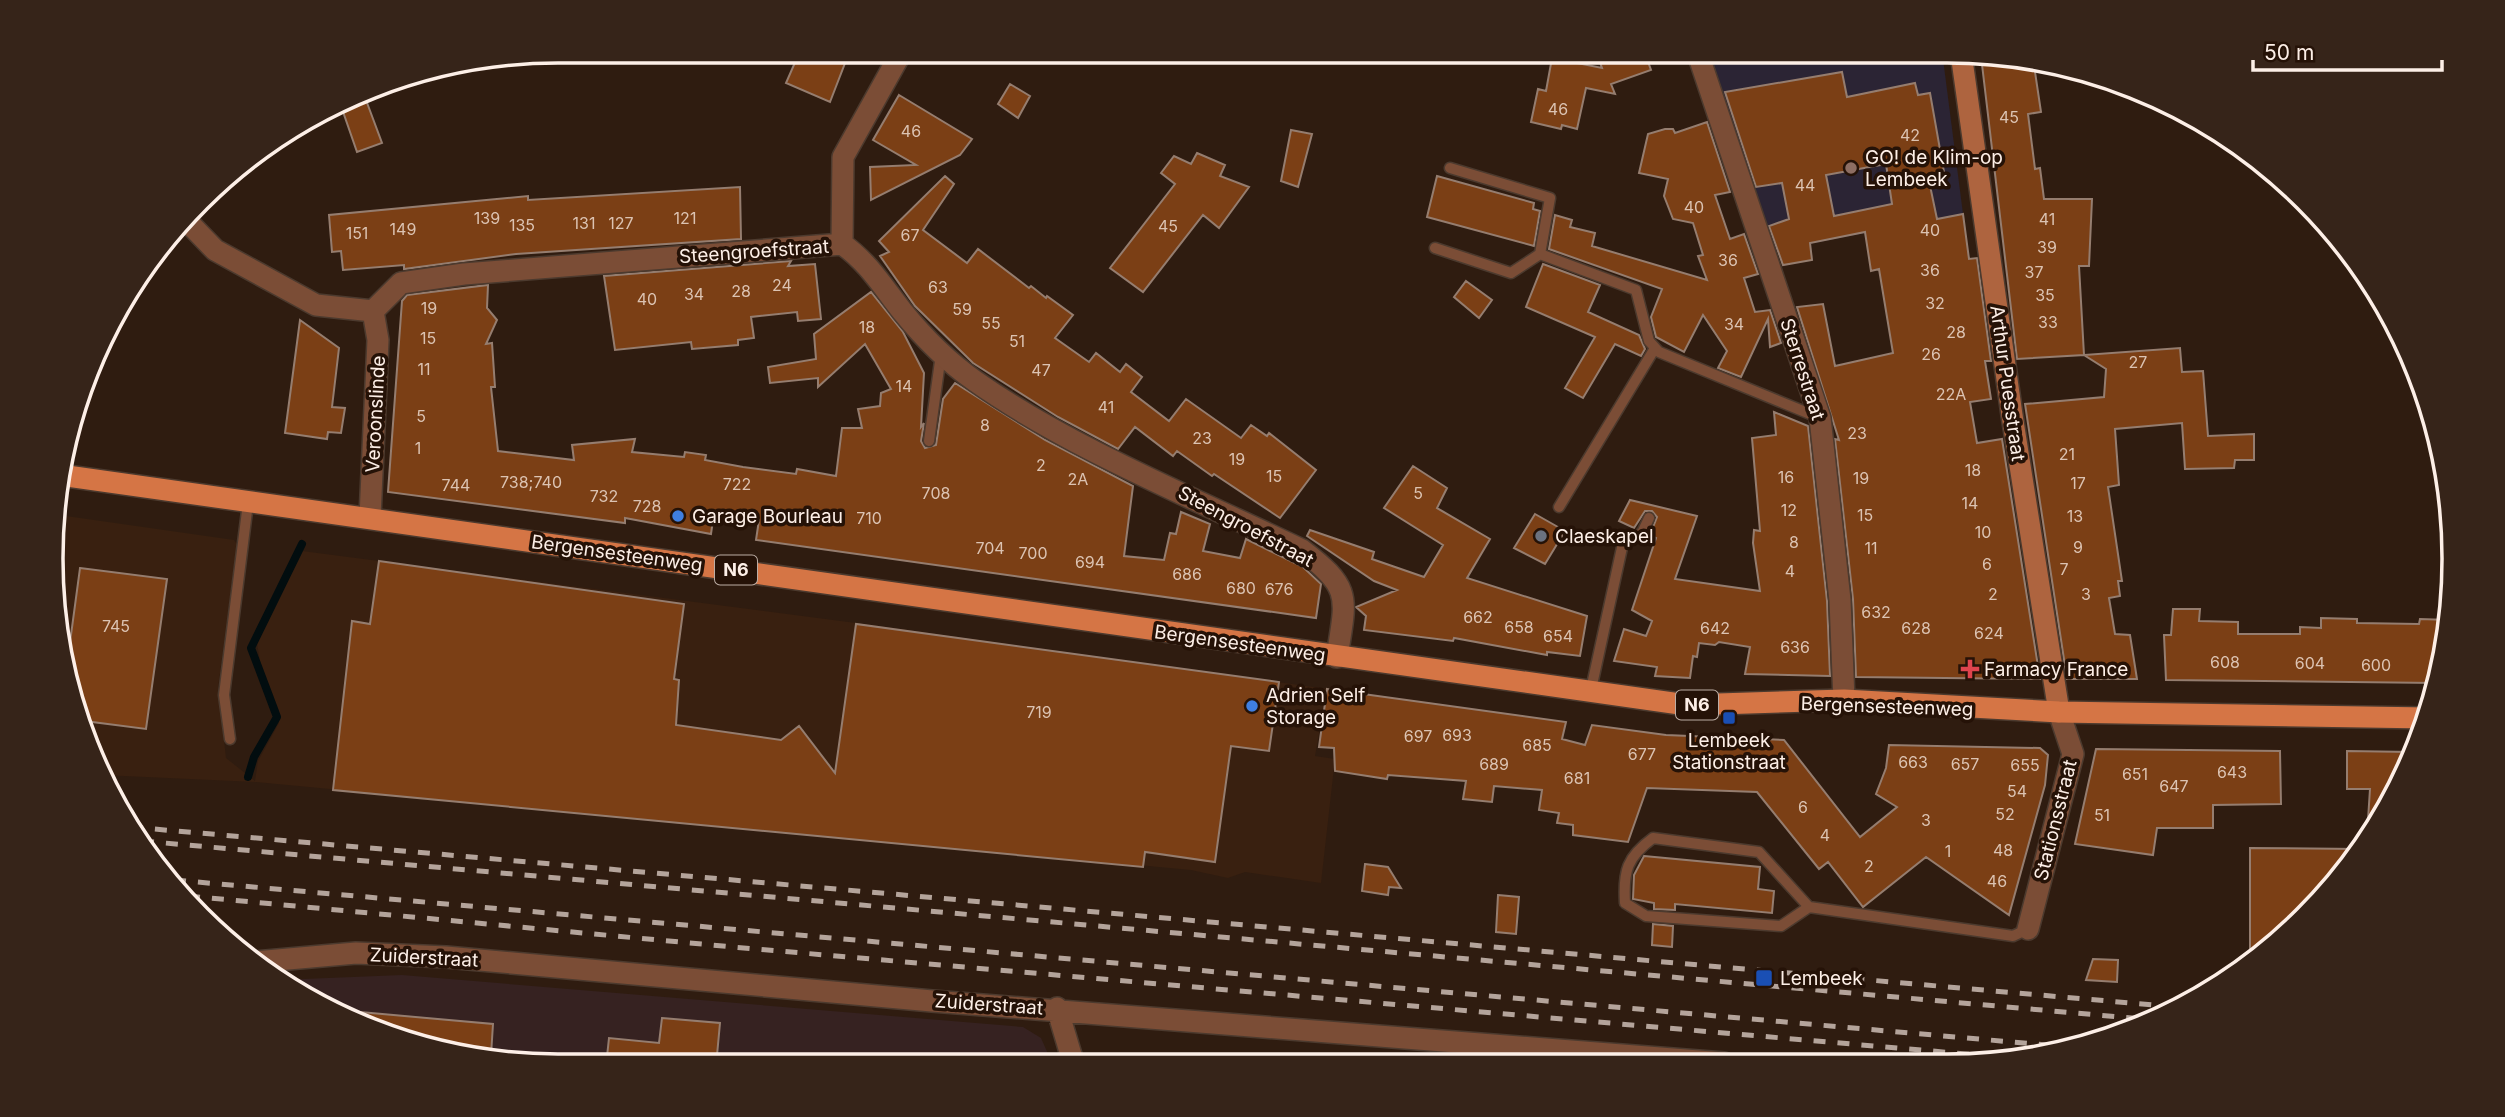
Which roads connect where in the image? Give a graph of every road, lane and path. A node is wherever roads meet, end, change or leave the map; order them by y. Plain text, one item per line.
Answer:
1 (895, 63) edge
2 (1701, 63) edge
3 (1962, 63) edge
4 (1450, 168) dead end
5 (192, 226) edge
6 (842, 244) junction
7 (1435, 248) dead end
8 (1540, 254) junction
9 (373, 311) junction
10 (1656, 348) junction
11 (942, 354) junction
12 (1820, 418) junction
13 (929, 442) dead end
14 (70, 477) edge
15 (248, 503) junction
16 (1559, 507) dead end
17 (370, 517) junction
18 (1649, 518) dead end
19 (1337, 657) junction
20 (1590, 694) junction
21 (1844, 700) junction
22 (2059, 712) junction
23 (2416, 718) edge
24 (230, 739) dead end
25 (1809, 907) junction
26 (2028, 929) joint
27 (269, 961) edge
28 (1057, 1009) junction
29 (1071, 1054) edge
30 (1613, 1054) edge

1 - 6 street
2 - 12 street, Sterrestraat
3 - 22 street, Arthur Puesstraat
4 - 8 lane
5 - 9 street
6 - 9 street, Steengroefstraat
6 - 11 street, Steengroefstraat
7 - 8 lane
8 - 10 lane
9 - 17 street, Veroonslinde
10 - 12 lane
10 - 16 lane
11 - 13 lane
11 - 19 street, Steengroefstraat
12 - 21 street, Sterrestraat
14 - 15 main road, Bergensesteenweg / N6
15 - 17 main road, Bergensesteenweg / N6
15 - 24 lane
17 - 19 main road, Bergensesteenweg / N6
18 - 20 lane
19 - 20 main road, Bergensesteenweg / N6
20 - 21 main road, Bergensesteenweg / N6
21 - 22 main road, Bergensesteenweg / N6
22 - 23 main road, Bergensesteenweg / N6
22 - 26 street, Stationsstraat
25 - 25 lane
25 - 26 lane
27 - 28 street, Zuiderstraat
28 - 29 street
28 - 30 street, Zuiderstraat

